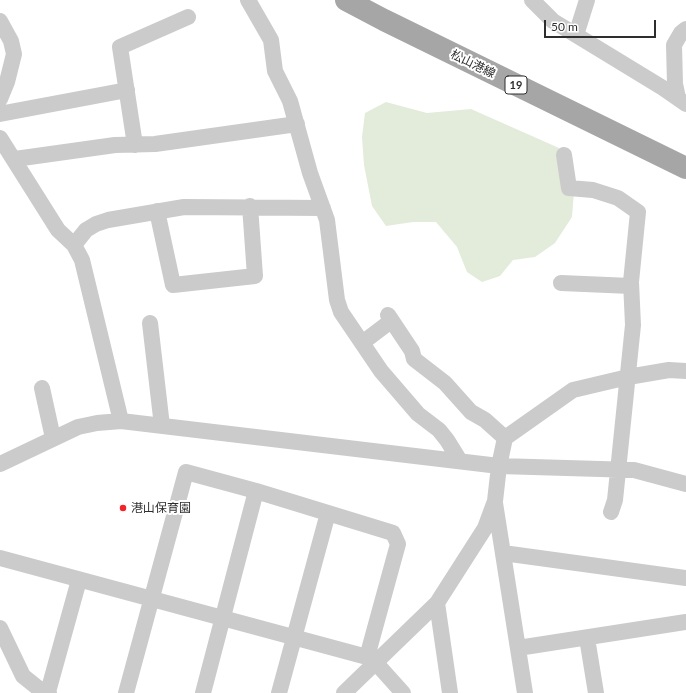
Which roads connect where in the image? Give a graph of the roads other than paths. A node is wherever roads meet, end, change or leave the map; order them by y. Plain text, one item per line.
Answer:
1 (248, 0) edge
2 (346, 0) edge
3 (532, 0) edge
4 (587, 0) edge
5 (188, 17) dead end
6 (0, 21) edge
7 (686, 29) edge
8 (576, 35) junction
9 (127, 90) junction
10 (0, 99) edge
11 (682, 101) edge
12 (0, 114) edge
13 (297, 124) junction
14 (0, 138) edge
15 (135, 145) junction
16 (564, 155) dead end
17 (14, 160) junction
18 (686, 168) edge
19 (250, 206) junction
20 (323, 208) junction
21 (157, 211) junction
22 (74, 245) junction
23 (561, 283) dead end
24 (631, 286) junction
25 (150, 323) dead end
26 (362, 343) junction
27 (686, 371) edge
28 (628, 376) junction
29 (42, 388) dead end
30 (120, 421) junction
31 (162, 426) junction
32 (53, 438) junction
33 (505, 438) junction
34 (460, 461) junction
35 (0, 464) edge
36 (499, 466) junction
37 (618, 470) junction
38 (686, 484) edge
39 (256, 490) junction
40 (495, 501) junction
41 (611, 512) dead end
42 (328, 513) junction
43 (503, 554) junction
44 (0, 558) edge
45 (686, 578) edge
46 (79, 580) junction
47 (151, 600) junction
48 (436, 603) junction
49 (223, 620) junction
50 (686, 622) edge
51 (0, 628) edge
52 (294, 638) junction
53 (587, 638) junction
54 (518, 648) junction
55 (371, 660) junction
56 (48, 693) edge
57 (126, 693) edge
58 (203, 693) edge
59 (279, 693) edge
60 (344, 693) edge
61 (403, 693) edge
62 (450, 693) edge
63 (525, 693) edge
64 (596, 693) edge

1 - 13 street
2 - 18 main road, 松山港線 / 19
3 - 8 street
4 - 8 street
5 - 9 street
6 - 10 street
7 - 11 street
8 - 11 street
9 - 12 street
9 - 15 street
13 - 15 street
13 - 20 street
14 - 17 street
15 - 17 street
16 - 24 street
17 - 22 street
19 - 20 street
19 - 21 street
19 - 21 street
20 - 26 street
21 - 22 street
22 - 30 street
23 - 24 street
24 - 28 street
25 - 31 street
26 - 33 street
26 - 34 street
27 - 28 street
28 - 33 street
28 - 37 street
29 - 32 street
30 - 31 street
30 - 32 street
31 - 34 street
32 - 35 street
33 - 36 street
34 - 36 street
36 - 37 street
36 - 40 street
37 - 38 street
37 - 41 street
39 - 42 street
39 - 47 street
39 - 49 street
40 - 43 street
40 - 48 street
42 - 52 street
42 - 55 street
43 - 45 street
43 - 54 street
44 - 46 street
46 - 47 street
46 - 56 street
47 - 49 street
47 - 57 street
48 - 55 street
48 - 62 street
49 - 52 street
49 - 58 street
50 - 53 street
51 - 56 street
52 - 55 street
52 - 59 street
53 - 54 street
53 - 64 street
54 - 63 street
55 - 60 street
55 - 61 street

